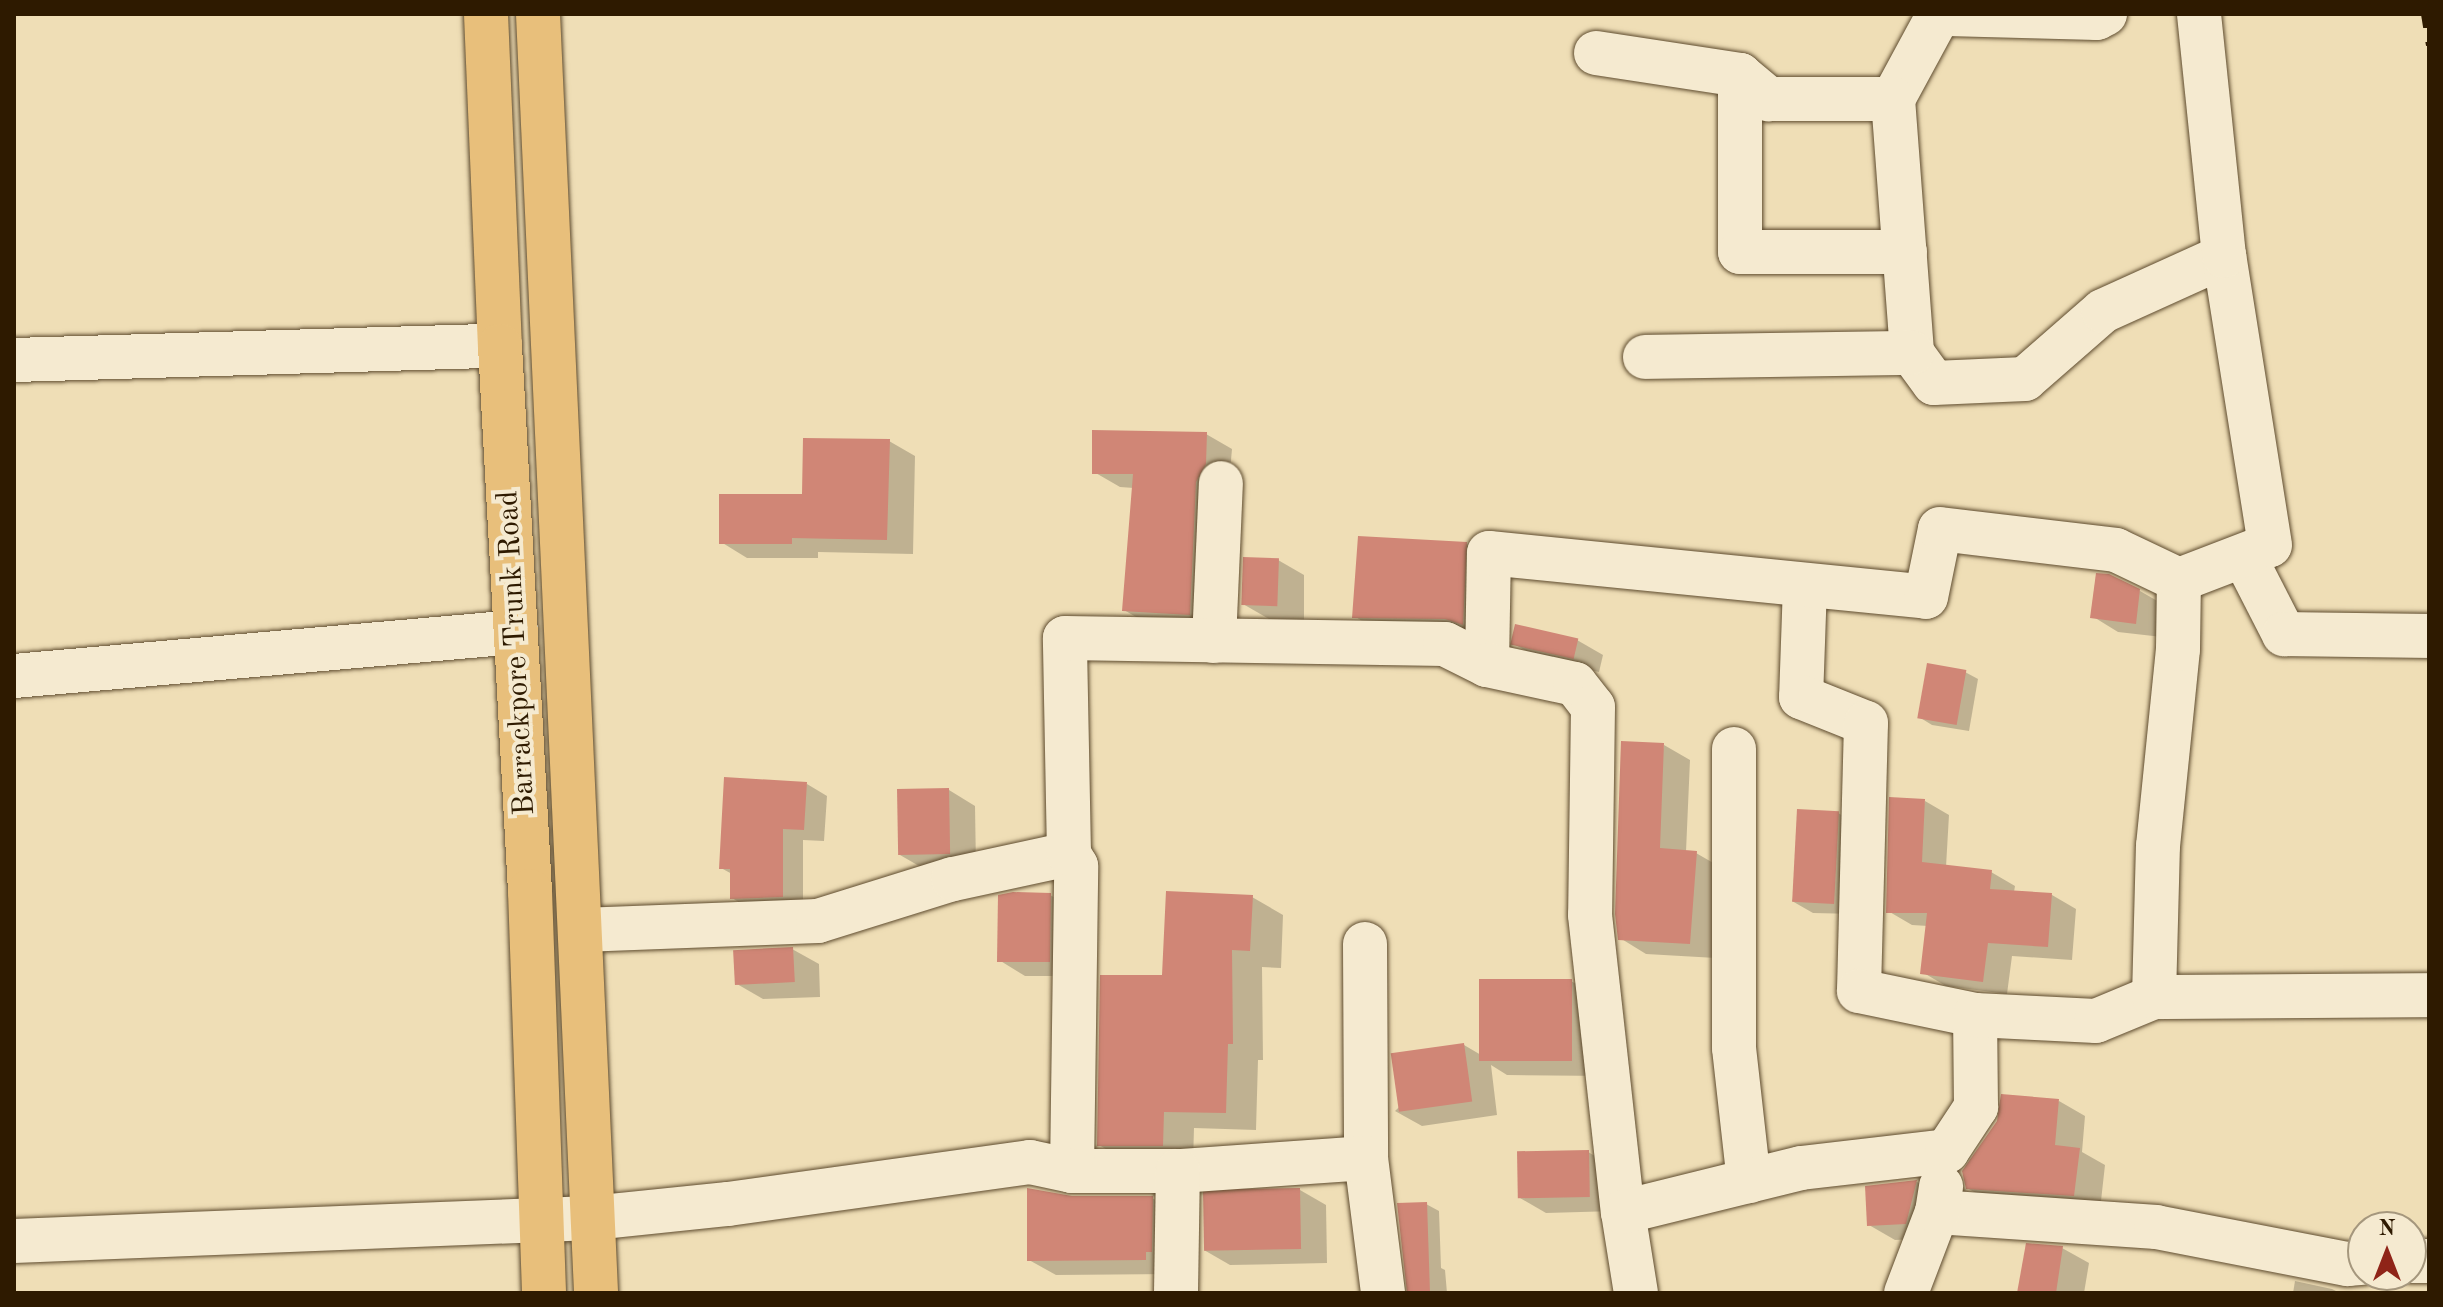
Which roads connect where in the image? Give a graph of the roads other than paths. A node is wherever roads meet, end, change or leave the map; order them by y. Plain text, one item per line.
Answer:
1 (486, 14) edge
2 (538, 14) edge
3 (1939, 14) edge
4 (1947, 14) edge
5 (2105, 14) edge
6 (2199, 14) edge
7 (1596, 53) dead end
8 (1740, 75) junction
9 (1893, 99) junction
10 (1905, 252) junction
11 (2224, 256) junction
12 (500, 346) junction
13 (1912, 353) junction
14 (1645, 357) dead end
15 (14, 360) edge
16 (1221, 483) dead end
17 (2244, 556) junction
18 (2179, 580) junction
19 (1805, 585) junction
20 (516, 632) junction
21 (2429, 636) edge
22 (1214, 641) junction
23 (1487, 665) junction
24 (14, 676) edge
25 (1734, 749) dead end
26 (1069, 854) junction
27 (581, 930) junction
28 (1365, 944) dead end
29 (2429, 995) edge
30 (2154, 997) junction
31 (1975, 1015) junction
32 (1947, 1151) junction
33 (1366, 1158) junction
34 (1072, 1171) junction
35 (1178, 1171) junction
36 (1749, 1181) junction
37 (1623, 1212) junction
38 (1937, 1212) junction
39 (592, 1218) junction
40 (541, 1220) junction
41 (14, 1241) edge
42 (2347, 1270) edge
43 (544, 1293) edge
44 (596, 1293) edge
45 (1176, 1293) edge
46 (1383, 1293) edge
47 (1636, 1293) edge
48 (1906, 1293) edge

1 - 12 main road, Barrackpore Trunk Road
2 - 27 main road, Barrackpore Trunk Road
3 - 9 street
4 - 5 street
6 - 11 street
7 - 8 street
8 - 9 street
8 - 10 street
9 - 10 street
10 - 13 street
11 - 13 street
11 - 17 street
12 - 15 street
12 - 20 main road, Barrackpore Trunk Road
13 - 14 street
16 - 22 street
17 - 18 street
17 - 21 street
18 - 19 street
18 - 30 street
19 - 23 street
19 - 31 street
20 - 24 street
20 - 40 main road, Barrackpore Trunk Road
22 - 23 street
22 - 26 street
23 - 37 street
25 - 36 street
26 - 27 street
26 - 34 street
27 - 39 main road, Barrackpore Trunk Road
28 - 33 street
29 - 30 street
30 - 31 street
31 - 32 street
32 - 36 street
32 - 38 street
33 - 35 street
33 - 46 street
34 - 35 street
34 - 39 street
35 - 45 street
36 - 37 street
37 - 47 street
38 - 42 street
38 - 48 street
39 - 40 street
39 - 44 main road, Barrackpore Trunk Road
40 - 41 street
40 - 43 main road, Barrackpore Trunk Road

